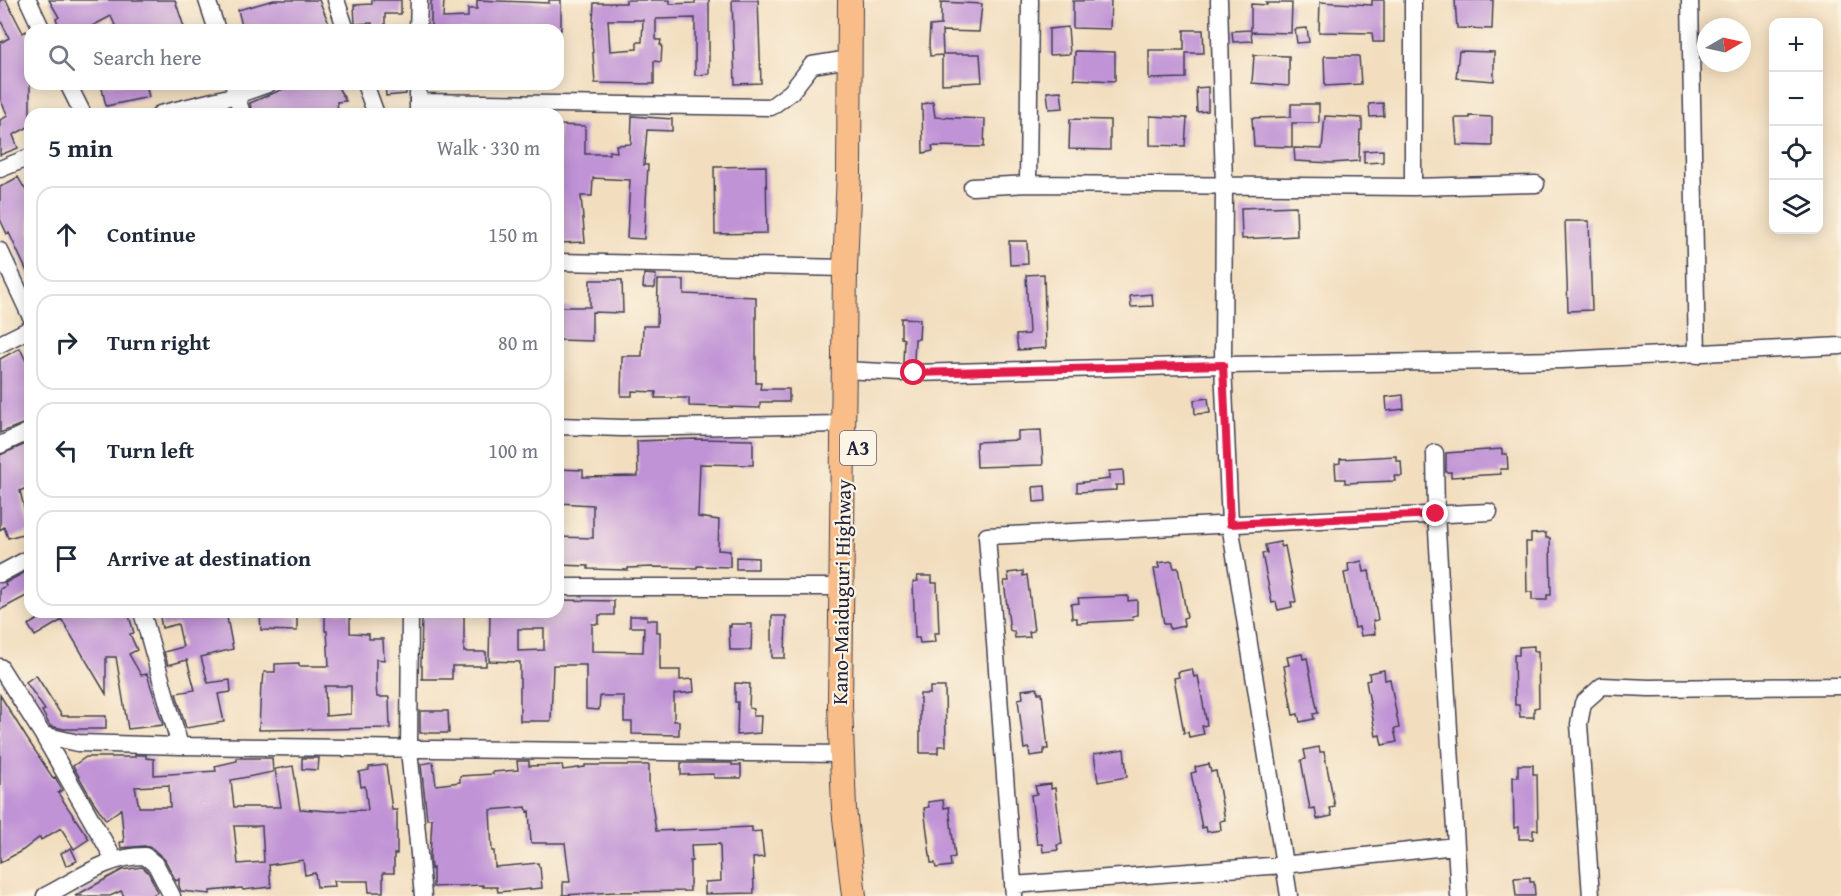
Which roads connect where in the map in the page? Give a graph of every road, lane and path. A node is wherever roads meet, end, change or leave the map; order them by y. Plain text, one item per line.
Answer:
1 (28, 0) edge
2 (207, 0) edge
3 (336, 0) edge
4 (419, 0) edge
5 (849, 0) edge
6 (866, 0) edge
7 (1030, 0) edge
8 (1219, 0) edge
9 (1413, 0) edge
10 (1690, 0) edge
11 (39, 24) edge
12 (215, 24) edge
13 (344, 24) edge
14 (418, 24) edge
15 (849, 59) junction
16 (71, 90) edge
17 (232, 90) edge
18 (235, 90) edge
19 (367, 90) edge
20 (418, 90) edge
21 (80, 108) edge
22 (178, 108) edge
23 (240, 108) edge
24 (374, 108) edge
25 (418, 108) edge
26 (24, 159) edge
27 (0, 169) edge
28 (1028, 184) junction
29 (1224, 184) junction
30 (1536, 184) dead end
31 (972, 187) dead end
32 (1413, 187) junction
33 (0, 251) edge
34 (564, 262) edge
35 (845, 268) junction
36 (24, 302) edge
37 (24, 332) edge
38 (0, 344) edge
39 (1841, 346) edge
40 (1697, 355) junction
41 (1223, 365) junction
42 (852, 370) junction
43 (844, 424) junction
44 (564, 426) edge
45 (24, 434) edge
46 (0, 445) edge
47 (1435, 453) dead end
48 (1489, 512) dead end
49 (1436, 514) junction
50 (1230, 524) junction
51 (24, 561) edge
52 (0, 574) edge
53 (564, 587) edge
54 (841, 587) junction
55 (144, 618) edge
56 (410, 618) edge
57 (0, 667) edge
58 (1841, 686) edge
59 (43, 735) junction
60 (180, 746) junction
61 (409, 749) junction
62 (842, 754) junction
63 (1455, 846) junction
64 (114, 859) junction
65 (1283, 865) junction
66 (1013, 890) edge
67 (54, 894) edge
68 (172, 896) edge
69 (423, 896) edge
70 (854, 896) edge
71 (868, 896) edge
72 (1288, 896) edge
73 (1459, 896) edge
74 (1591, 896) edge

1 - 11 street
2 - 12 street
3 - 13 street
4 - 14 street
5 - 15 highway, Kano-Maiduguri Highway / A3
6 - 42 highway, Kano-Maiduguri Highway / A3
7 - 28 street
8 - 29 street
9 - 32 street
10 - 40 street
15 - 25 street
15 - 35 highway, Kano-Maiduguri Highway / A3
16 - 21 street
17 - 22 street
18 - 23 street
19 - 24 street
20 - 25 street
26 - 27 street
28 - 29 street
28 - 31 street
29 - 32 street
29 - 41 street
30 - 32 street
33 - 36 street
34 - 35 street
35 - 42 highway, Kano-Maiduguri Highway / A3
37 - 38 street
39 - 40 street
40 - 41 street
41 - 42 street
41 - 50 street
42 - 43 highway, Kano-Maiduguri Highway / A3
42 - 71 highway, Kano-Maiduguri Highway / A3
43 - 44 street
43 - 54 highway, Kano-Maiduguri Highway / A3
45 - 46 street
47 - 49 street
48 - 49 street
49 - 50 street
49 - 63 street
50 - 65 street
50 - 66 street
51 - 52 street
53 - 54 street
54 - 62 highway, Kano-Maiduguri Highway / A3
55 - 60 street
56 - 61 street
57 - 59 street
58 - 74 street
59 - 60 street
59 - 64 street
60 - 61 street
61 - 62 street
61 - 69 street
62 - 70 highway, Kano-Maiduguri Highway / A3
63 - 65 street
63 - 73 street
64 - 67 street
64 - 68 street
65 - 66 street
65 - 72 street

